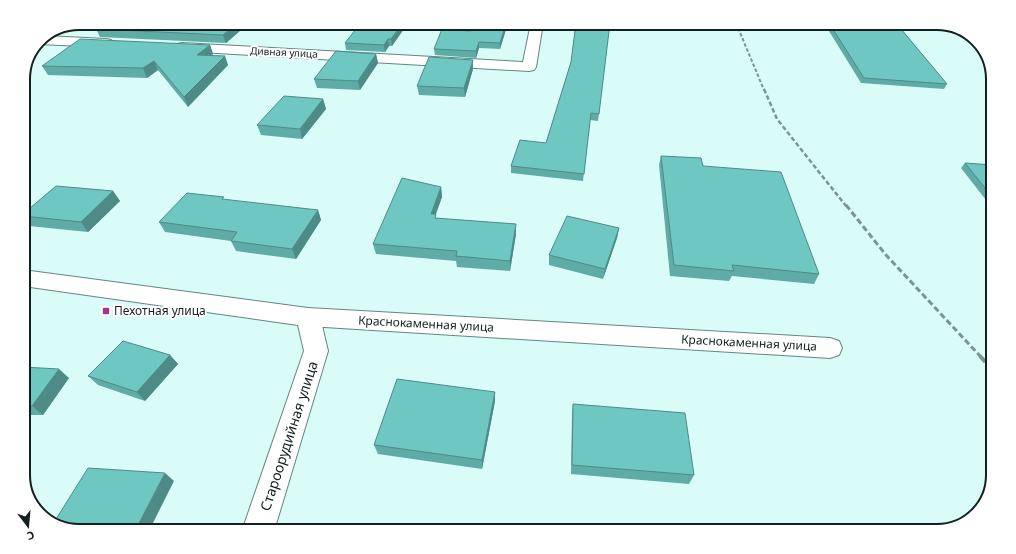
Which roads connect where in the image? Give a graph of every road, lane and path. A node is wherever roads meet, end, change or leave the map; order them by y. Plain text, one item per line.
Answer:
1 (536, 30) edge
2 (49, 40) edge
3 (117, 44) edge
4 (172, 46) edge
5 (30, 279) edge
6 (308, 317) junction
7 (830, 348) dead end
8 (260, 524) edge

1 - 4 street, Дивная улица
2 - 3 street
5 - 6 street, Краснокаменная улица
6 - 7 street, Краснокаменная улица
6 - 8 street, Староорудийная улица

